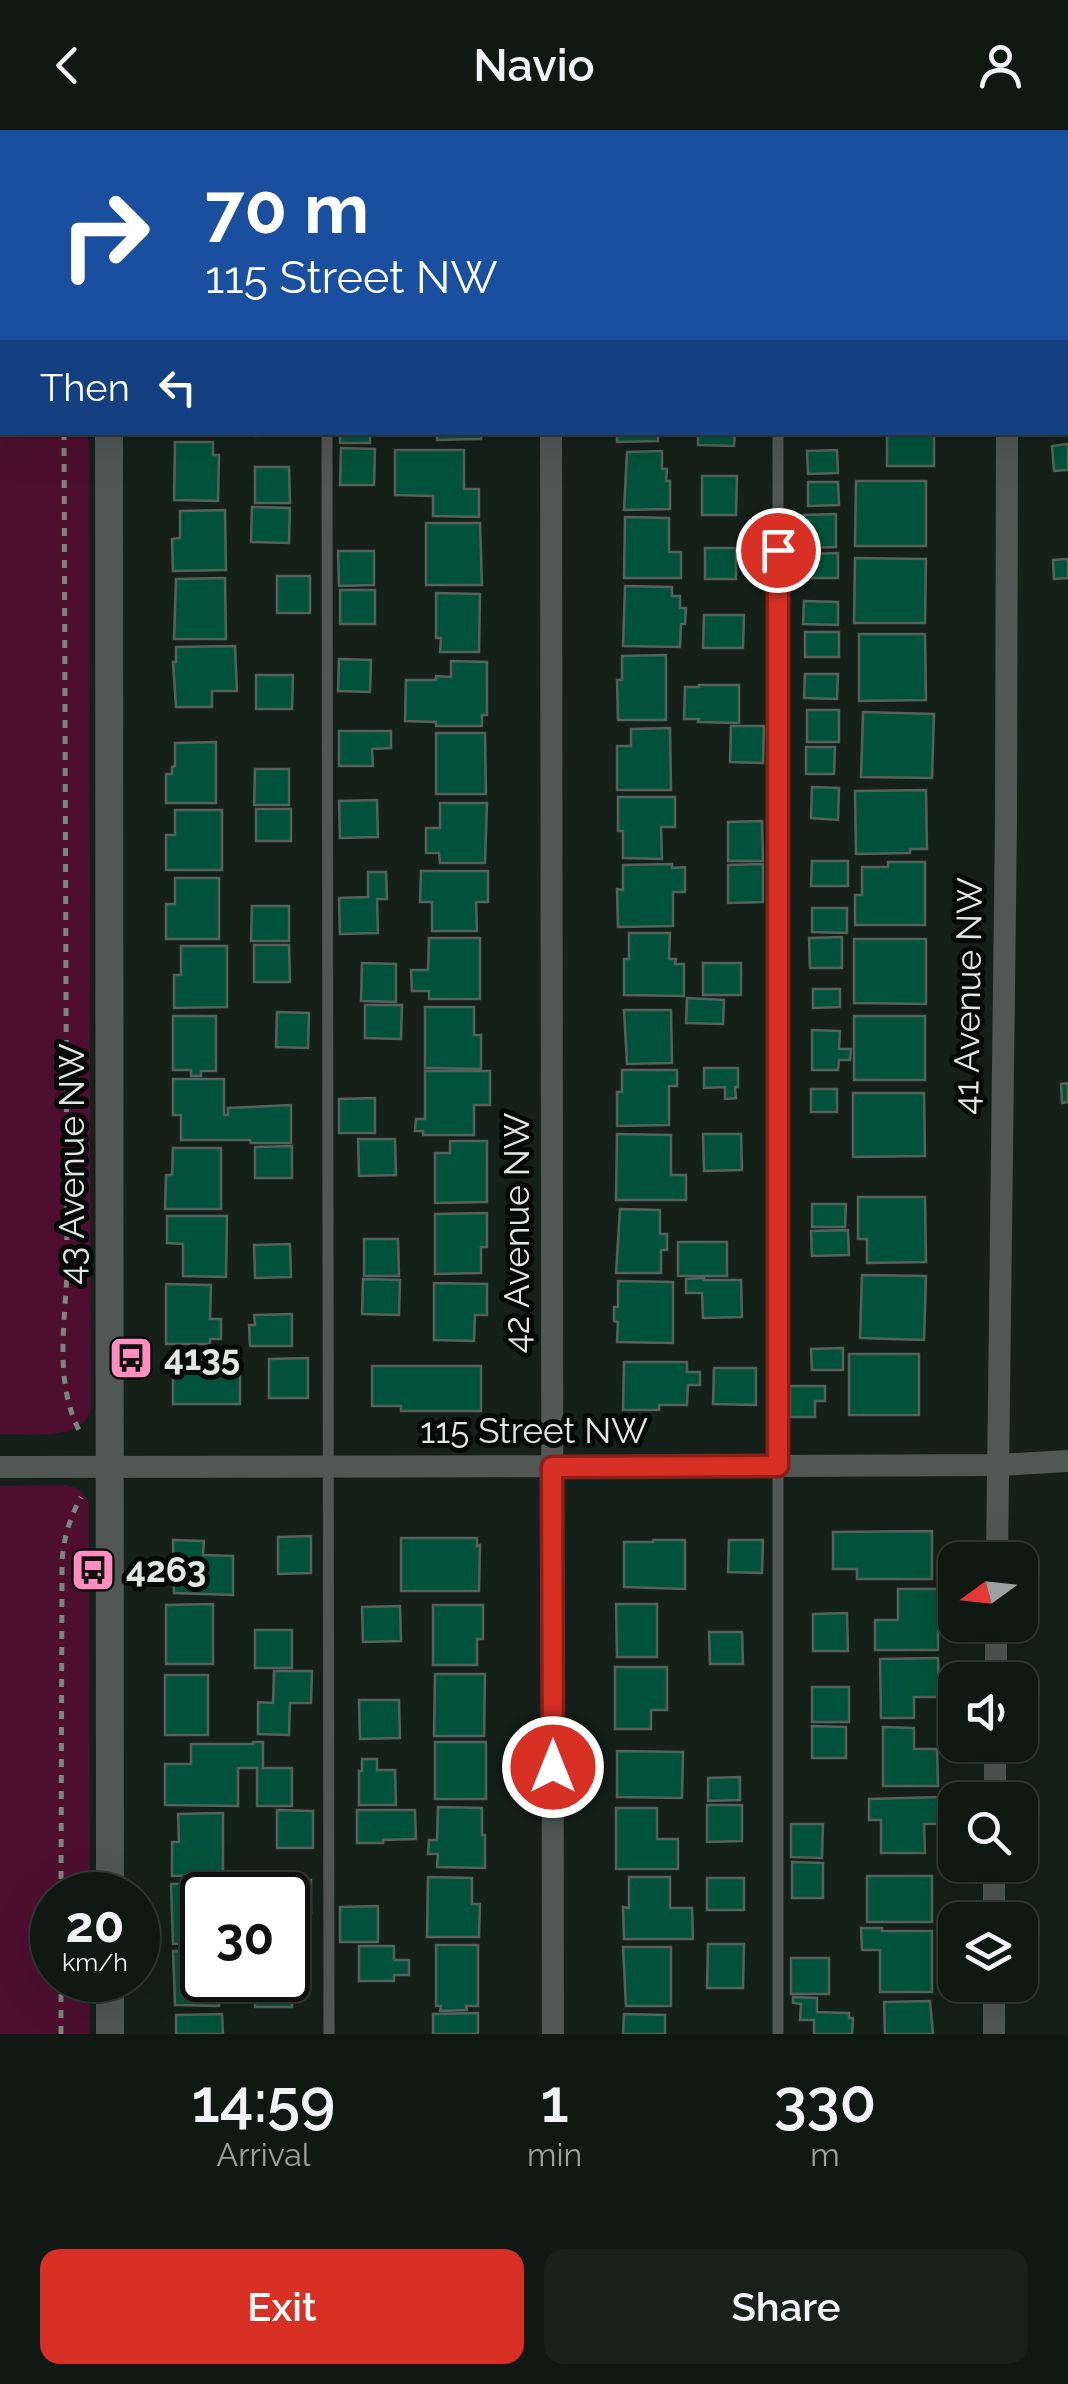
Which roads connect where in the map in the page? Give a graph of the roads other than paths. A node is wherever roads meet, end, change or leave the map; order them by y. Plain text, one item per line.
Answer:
1 (109, 435) edge
2 (327, 435) edge
3 (551, 435) edge
4 (778, 435) edge
5 (1006, 435) edge
6 (1068, 1461) edge
7 (998, 1465) junction
8 (109, 1466) junction
9 (330, 1466) junction
10 (778, 1466) junction
11 (0, 1467) edge
12 (552, 1467) junction
13 (997, 1542) edge
14 (110, 1872) edge
15 (110, 2002) edge
16 (994, 2002) edge
17 (110, 2034) edge
18 (329, 2034) edge
19 (553, 2034) edge
20 (778, 2034) edge
21 (994, 2034) edge

1 - 8 street, 43 Avenue NW
2 - 9 lane
3 - 12 street, 42 Avenue NW
4 - 10 lane
5 - 7 street, 41 Avenue NW
6 - 7 street, 115 Street NW
7 - 10 street, 115 Street NW
7 - 13 street, 41 Avenue NW
8 - 9 street, 115 Street NW
8 - 11 street, 115 Street NW
8 - 14 street, 43 Avenue NW
9 - 12 street, 115 Street NW
9 - 18 lane
10 - 12 street, 115 Street NW
10 - 20 lane
12 - 19 street, 42 Avenue NW
15 - 17 street
16 - 21 street

